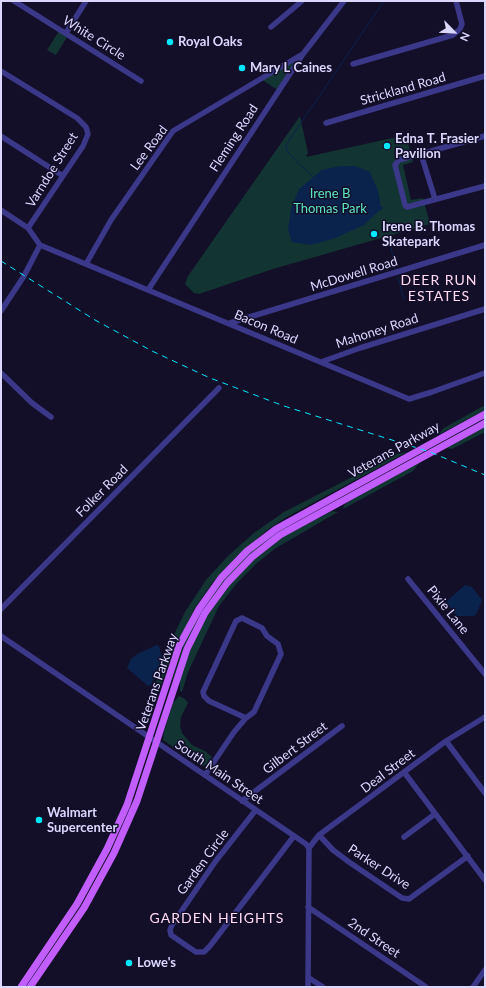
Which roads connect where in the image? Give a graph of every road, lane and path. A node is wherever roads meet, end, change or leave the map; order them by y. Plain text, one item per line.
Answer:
1 (14, 1) edge
2 (86, 1) edge
3 (302, 1) edge
4 (344, 1) edge
5 (456, 1) edge
6 (24, 4) edge
7 (271, 27) dead end
8 (66, 34) junction
9 (303, 54) junction
10 (353, 64) dead end
11 (1, 71) edge
12 (485, 76) edge
13 (141, 81) dead end
14 (326, 123) dead end
15 (1, 136) edge
16 (485, 136) edge
17 (420, 154) junction
18 (63, 176) junction
19 (485, 186) edge
20 (434, 199) junction
21 (1, 210) edge
22 (28, 228) junction
23 (40, 245) junction
24 (485, 245) edge
25 (86, 264) junction
26 (148, 290) junction
27 (2, 307) edge
28 (485, 308) edge
29 (230, 323) junction
30 (321, 362) junction
31 (1, 373) edge
32 (485, 373) edge
33 (219, 388) dead end
34 (485, 414) edge
35 (51, 417) dead end
36 (485, 423) edge
37 (408, 579) dead end
38 (1, 609) edge
39 (1, 636) edge
40 (485, 674) edge
41 (485, 716) edge
42 (246, 718) junction
43 (342, 726) dead end
44 (150, 739) junction
45 (446, 741) junction
46 (157, 743) junction
47 (404, 772) junction
48 (204, 775) junction
49 (485, 793) edge
50 (242, 801) junction
51 (255, 810) junction
52 (435, 814) junction
53 (319, 835) junction
54 (294, 836) junction
55 (404, 837) dead end
56 (308, 848) junction
57 (468, 856) junction
58 (485, 880) edge
59 (308, 907) junction
60 (485, 970) edge
61 (309, 978) junction
62 (21, 987) edge
63 (30, 987) edge
64 (308, 987) edge
65 (323, 987) edge
66 (426, 987) edge
67 (473, 987) edge

1 - 6 street, White Circle
2 - 8 street
3 - 7 street
4 - 9 street, Fleming Road
5 - 10 street
6 - 8 street, White Circle
8 - 13 street, White Circle
9 - 25 street, Lee Road
9 - 26 street, Fleming Road
11 - 18 street, Varndoe Street
12 - 14 street, Strickland Road
15 - 18 street
16 - 17 street
17 - 20 street
17 - 20 street
18 - 22 street, Varndoe Street
19 - 20 street
21 - 22 street
22 - 23 street
23 - 25 street, Bacon Road
23 - 27 street
24 - 29 street, McDowell Road
25 - 26 street, Bacon Road
26 - 29 street, Bacon Road
28 - 30 street, Mahoney Road
29 - 30 street, Bacon Road
30 - 32 street, Bacon Road
31 - 35 street
33 - 38 street, Folker Road
34 - 44 main road, Veterans Parkway
36 - 46 main road, Veterans Parkway
37 - 40 street, Pixie Lane
39 - 44 street, South Main Street
41 - 45 street, Deal Street
42 - 42 street
42 - 48 street
43 - 50 street, Gilbert Street
44 - 46 street, South Main Street
44 - 62 main road, Veterans Parkway
45 - 47 street, Deal Street
45 - 49 street
46 - 48 street, South Main Street
46 - 63 main road, Veterans Parkway
47 - 52 street
47 - 53 street, Deal Street
48 - 50 street, South Main Street
50 - 51 street, South Main Street
51 - 54 street, South Main Street
51 - 54 street, Garden Circle
52 - 55 street
52 - 57 street
53 - 56 street, Deal Street
53 - 57 street, Parker Drive
54 - 56 street, South Main Street
56 - 59 street
57 - 58 street
59 - 61 street
59 - 66 street, 2nd Street
60 - 67 street
61 - 64 street
61 - 65 street

